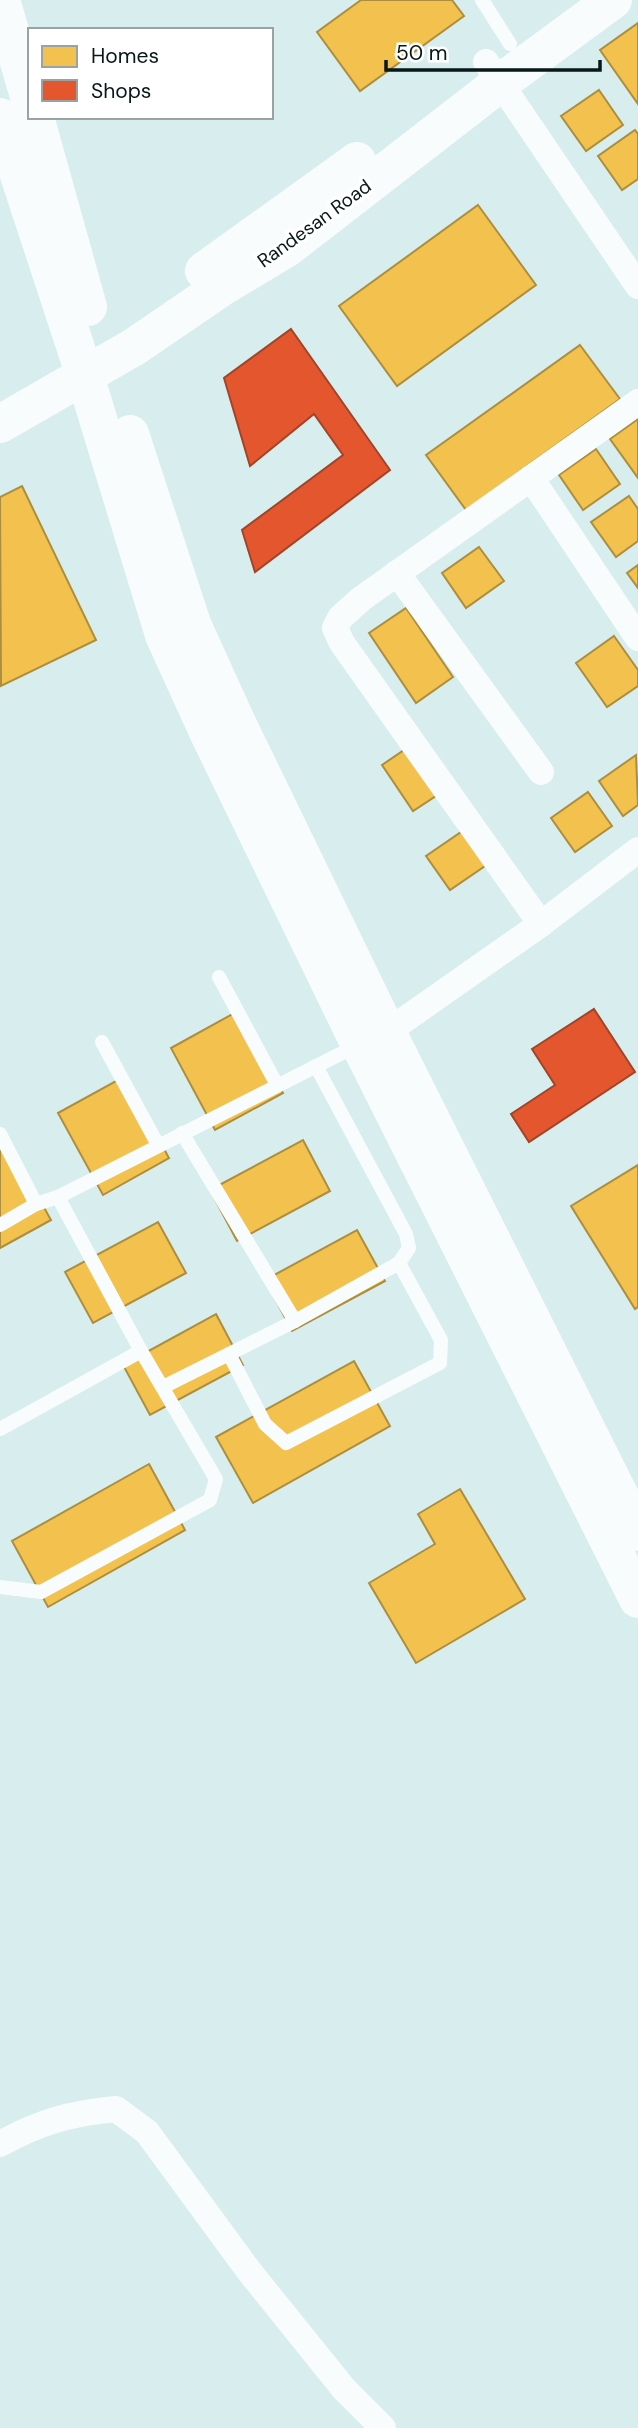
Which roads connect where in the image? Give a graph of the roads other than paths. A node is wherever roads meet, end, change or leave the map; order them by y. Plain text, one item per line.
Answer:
1 (1, 0) edge
2 (482, 0) edge
3 (570, 0) edge
4 (613, 0) edge
5 (499, 63) junction
6 (28, 93) edge
7 (0, 117) edge
8 (35, 119) edge
9 (638, 286) edge
10 (91, 358) junction
11 (0, 397) edge
12 (638, 402) edge
13 (0, 424) edge
14 (531, 478) junction
15 (397, 573) junction
16 (638, 638) edge
17 (541, 772) dead end
18 (638, 850) edge
19 (541, 924) junction
20 (219, 977) dead end
21 (373, 1038) junction
22 (102, 1042) dead end
23 (316, 1066) junction
24 (277, 1085) junction
25 (0, 1133) edge
26 (181, 1133) junction
27 (158, 1145) junction
28 (58, 1196) junction
29 (36, 1204) junction
30 (0, 1225) edge
31 (399, 1263) junction
32 (295, 1321) junction
33 (141, 1351) junction
34 (229, 1354) junction
35 (163, 1387) junction
36 (0, 1429) edge
37 (638, 1532) edge
38 (0, 1587) edge
39 (638, 1599) edge
40 (0, 2144) edge
41 (383, 2428) edge

1 - 6 street
2 - 5 lane
3 - 5 street, Randesan Road
4 - 5 street, Randesan Road
5 - 9 street
5 - 10 street, Randesan Road
7 - 10 street
8 - 10 street
10 - 11 street, Randesan Road
10 - 13 street, Randesan Road
10 - 21 street
12 - 14 street
14 - 15 street
14 - 16 street
15 - 17 street
15 - 19 street
18 - 19 street
19 - 21 street
20 - 24 lane
21 - 23 lane
21 - 37 street
21 - 39 street
22 - 27 lane
23 - 24 lane
23 - 31 lane
24 - 26 lane
25 - 29 lane
26 - 27 lane
26 - 32 lane
27 - 28 lane
28 - 29 lane
28 - 33 lane
29 - 30 lane
31 - 32 lane
31 - 34 lane
32 - 34 lane
33 - 35 lane
33 - 36 lane
34 - 35 lane
35 - 38 lane
40 - 41 street

